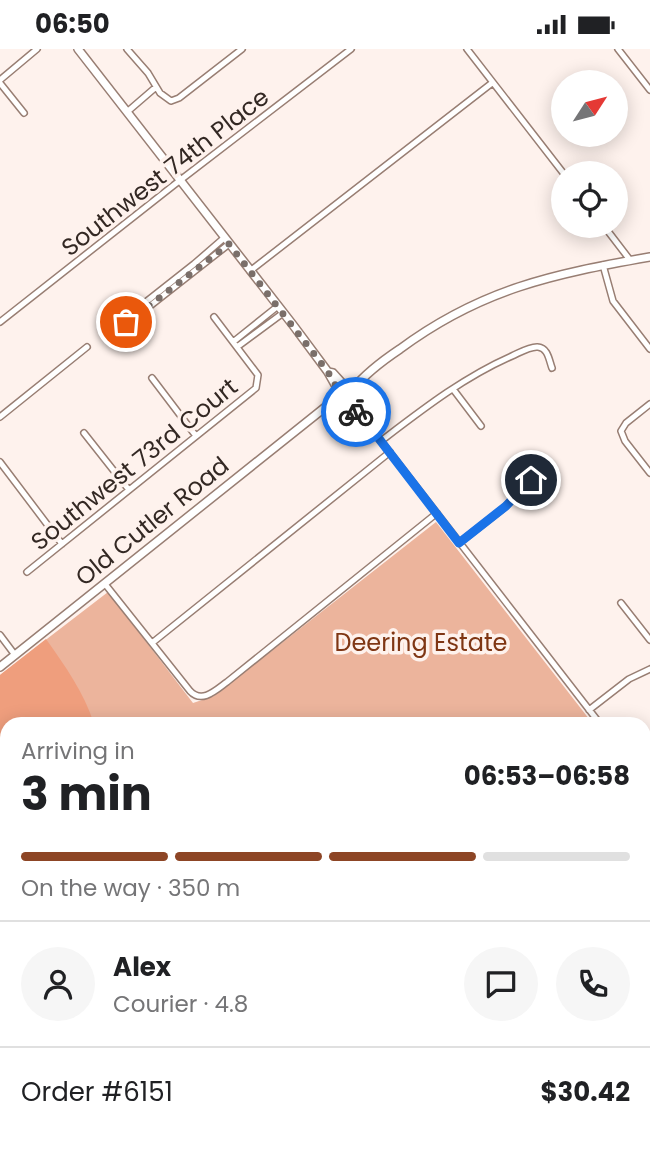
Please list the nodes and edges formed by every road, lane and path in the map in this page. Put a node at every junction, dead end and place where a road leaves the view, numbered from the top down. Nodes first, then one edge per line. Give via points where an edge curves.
1 (37, 49) edge
2 (78, 49) edge
3 (127, 49) edge
4 (242, 49) edge
5 (351, 49) edge
6 (467, 49) edge
7 (618, 49) edge
8 (0, 81) edge
9 (492, 83) junction
10 (156, 87) junction
11 (650, 90) edge
12 (126, 110) junction
13 (24, 113) dead end
14 (554, 161) edge
15 (180, 180) junction
16 (613, 238) edge
17 (226, 241) junction
18 (650, 257) edge
19 (630, 260) junction
20 (603, 265) junction
21 (250, 271) junction
22 (280, 309) junction
23 (214, 317) dead end
24 (0, 322) edge
25 (125, 322) dead end
26 (235, 345) junction
27 (87, 347) dead end
28 (650, 349) edge
29 (552, 368) dead end
30 (152, 378) dead end
31 (453, 389) junction
32 (343, 392) junction
33 (650, 404) edge
34 (0, 417) edge
35 (481, 426) dead end
36 (84, 433) dead end
37 (196, 436) junction
38 (381, 441) junction
39 (390, 452) junction
40 (0, 464) edge
41 (650, 473) edge
42 (552, 474) dead end
43 (129, 490) junction
44 (437, 513) junction
45 (459, 543) junction
46 (62, 544) junction
47 (27, 572) dead end
48 (105, 584) junction
49 (621, 603) dead end
50 (0, 635) edge
51 (650, 639) edge
52 (152, 643) junction
53 (15, 655) junction
54 (0, 667) edge
55 (650, 669) edge
56 (589, 710) junction
57 (595, 717) edge

1 - 8 street
2 - 12 main road
3 - 10 street
4 - 10 street via 171,101
5 - 15 street, Southwest 74th Place
6 - 9 street
7 - 11 street
8 - 13 street
9 - 14 street
9 - 21 street
10 - 12 street
12 - 15 main road
15 - 17 main road
15 - 24 street, Southwest 74th Place
16 - 19 street
17 - 21 main road
17 - 25 street
18 - 19 main road, Old Cutler Road
19 - 20 main road, Old Cutler Road
20 - 28 street via 613,301
20 - 32 main road, Old Cutler Road via 529,282 468,307 417,337
21 - 22 main road
22 - 26 street, Southwest 73rd Court
22 - 32 main road
23 - 26 street
26 - 37 street, Southwest 73rd Court via 259,380 255,389
27 - 34 street
29 - 31 street via 547,353 536,347 485,368
30 - 37 street
31 - 35 street
31 - 38 street
32 - 38 street
32 - 48 main road, Old Cutler Road
33 - 41 street via 622,427 623,437
36 - 43 street
37 - 43 street, Southwest 73rd Court
38 - 39 street
39 - 44 street
39 - 52 street
40 - 46 street
42 - 45 street via 528,482
43 - 46 street, Southwest 73rd Court
44 - 45 street
44 - 52 street via 219,688 198,698
45 - 56 street
46 - 47 street, Southwest 73rd Court
48 - 52 street
48 - 53 main road, Old Cutler Road
49 - 51 street
50 - 53 street
53 - 54 main road, Old Cutler Road
55 - 56 street via 630,678
56 - 57 street

